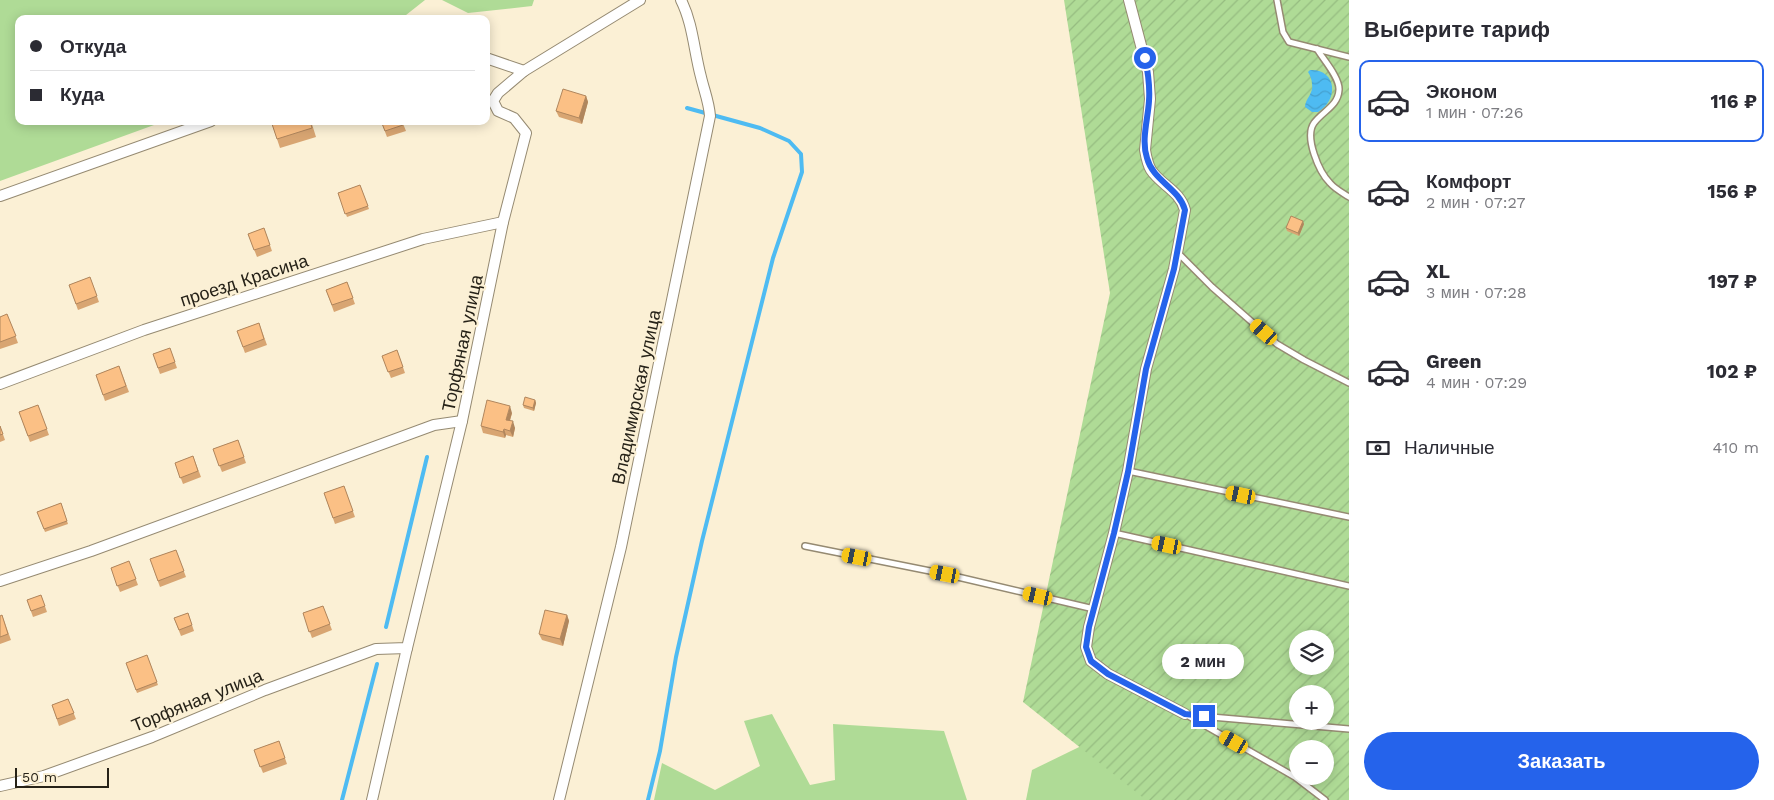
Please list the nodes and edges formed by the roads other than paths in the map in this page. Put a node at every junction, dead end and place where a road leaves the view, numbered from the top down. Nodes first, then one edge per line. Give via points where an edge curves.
1 (640, 0) edge
2 (681, 0) edge
3 (1130, 0) edge
4 (1278, 0) edge
5 (1317, 50) junction
6 (1349, 57) edge
7 (490, 59) edge
8 (524, 70) junction
9 (200, 125) edge
10 (0, 196) edge
11 (1349, 197) edge
12 (503, 222) junction
13 (1177, 253) junction
14 (1349, 383) edge
15 (0, 384) edge
16 (462, 421) junction
17 (1128, 472) junction
18 (1349, 518) edge
19 (1114, 533) junction
20 (805, 546) dead end
21 (0, 581) edge
22 (1349, 586) edge
23 (1094, 609) junction
24 (407, 648) junction
25 (1185, 714) junction
26 (1349, 729) edge
27 (0, 786) edge
28 (372, 800) edge
29 (559, 800) edge
30 (1326, 800) edge

1 - 8 street
2 - 29 street, Владимирская улица via 691,28 710,116 621,547
3 - 13 street via 1148,72 1147,158 1151,170 1178,194 1185,210
4 - 5 lane via 1286,39
5 - 6 lane
5 - 11 lane via 1340,88 1333,106 1314,123 1312,147 1330,183
7 - 8 street
8 - 12 street, Торфяная улица via 493,101 498,111 514,118 526,133
9 - 10 street
12 - 15 street, проезд Красина via 423,239 144,330
12 - 16 street, Торфяная улица
13 - 14 lane via 1278,344
13 - 17 street via 1146,369
16 - 21 street via 434,425 91,551
16 - 24 street, Торфяная улица
17 - 18 lane
17 - 19 street
19 - 22 lane
19 - 23 street
20 - 23 lane
23 - 25 street via 1086,647 1091,661 1108,674
24 - 27 street, Торфяная улица via 376,649 265,690 152,738 44,776
24 - 28 street, Торфяная улица
25 - 26 lane
25 - 30 lane via 1295,777

